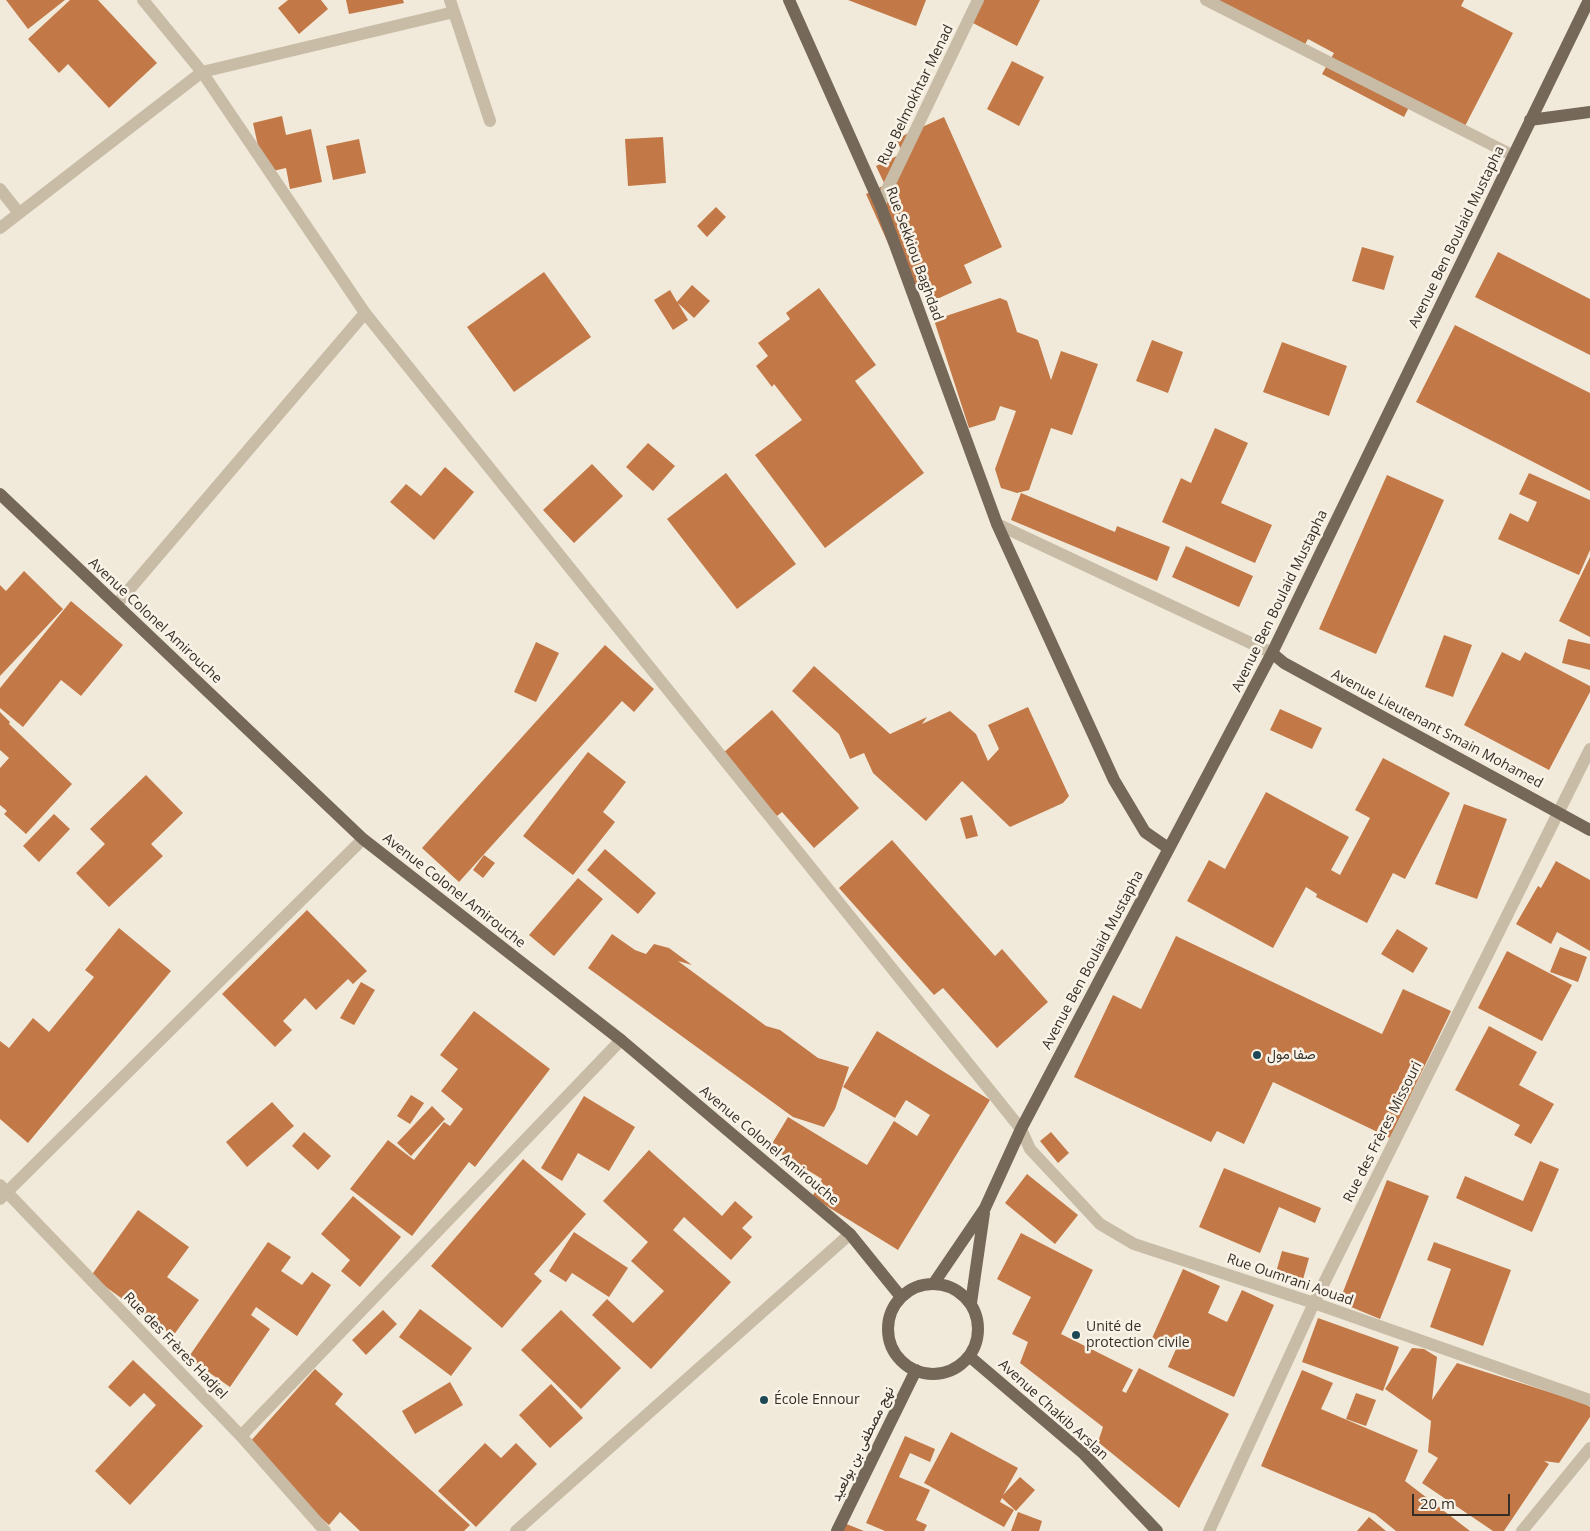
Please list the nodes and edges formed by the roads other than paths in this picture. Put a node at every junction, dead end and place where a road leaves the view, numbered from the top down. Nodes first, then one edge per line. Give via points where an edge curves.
1 (143, 0) edge
2 (789, 0) edge
3 (978, 0) edge
4 (1206, 0) edge
5 (1589, 0) edge
6 (452, 6) edge
7 (202, 72) junction
8 (1590, 112) edge
9 (1530, 120) junction
10 (490, 121) dead end
11 (1512, 155) junction
12 (0, 189) edge
13 (880, 204) junction
14 (19, 212) junction
15 (0, 228) edge
16 (365, 313) junction
17 (0, 494) edge
18 (997, 524) junction
19 (116, 605) junction
20 (1272, 652) junction
21 (1590, 749) edge
22 (1559, 812) junction
23 (1590, 830) edge
24 (363, 839) junction
25 (1168, 848) junction
26 (621, 1040) junction
27 (1022, 1129) junction
28 (2, 1192) edge
29 (985, 1208) junction
30 (850, 1234) junction
31 (934, 1283) junction
32 (902, 1297) junction
33 (1314, 1303) junction
34 (971, 1304) junction
35 (969, 1356) junction
36 (916, 1370) junction
37 (1590, 1400) edge
38 (240, 1436) junction
39 (1590, 1448) edge
40 (325, 1531) edge
41 (516, 1531) edge
42 (837, 1531) edge
43 (1157, 1531) edge
44 (1209, 1531) edge
45 (1522, 1531) edge

1 - 7 street, Rue Oumrani Aouad
2 - 13 main road, Rue Sekkiou Baghdad
3 - 13 street, Rue Belmokhtar Menad
4 - 11 street
5 - 9 main road, Avenue Ben Boulaid Mustapha
6 - 7 street
6 - 10 street
7 - 14 street
7 - 16 street, Rue Oumrani Aouad
8 - 9 main road
9 - 11 main road, Avenue Ben Boulaid Mustapha
11 - 20 main road, Avenue Ben Boulaid Mustapha
12 - 14 street
13 - 18 main road, Rue Sekkiou Baghdad
14 - 15 street
16 - 19 street
16 - 27 street, Rue Oumrani Aouad
17 - 19 main road, Avenue Colonel Amirouche
18 - 20 street
18 - 25 main road, Rue Sekkiou Baghdad via 1114,780 1145,832
19 - 24 main road, Avenue Colonel Amirouche
20 - 22 main road, Avenue Lieutenant Smain Mohamed via 1284,663
20 - 25 main road, Avenue Ben Boulaid Mustapha
21 - 22 street, Rue des Frères Missouri
22 - 23 main road, Avenue Lieutenant Smain Mohamed
22 - 33 street, Rue des Frères Missouri
24 - 26 main road, Avenue Colonel Amirouche
24 - 28 street
25 - 27 main road, Avenue Ben Boulaid Mustapha
26 - 30 main road, Avenue Colonel Amirouche
26 - 38 street
27 - 29 main road, Avenue Ben Boulaid Mustapha
27 - 33 street, Rue Oumrani Aouad via 1030,1149 1100,1224 1134,1244
28 - 38 street, Rue des Frères Hadjel
29 - 31 main road
29 - 34 main road
30 - 32 main road, Avenue Colonel Amirouche
30 - 41 street
31 - 32 main road via 919,1286
31 - 34 main road via 960,1292
32 - 36 main road via 888,1325 890,1340 903,1362
33 - 37 street, Rue Oumrani Aouad
33 - 44 street, Rue des Frères Missouri
34 - 35 main road via 978,1326 976,1342
35 - 36 main road via 955,1368 940,1373
35 - 43 main road, Avenue Chakib Arslan via 1084,1454
36 - 42 main road, نهج مصطفى بن بولعيد
38 - 40 street, Rue des Frères Hadjel
39 - 45 street

